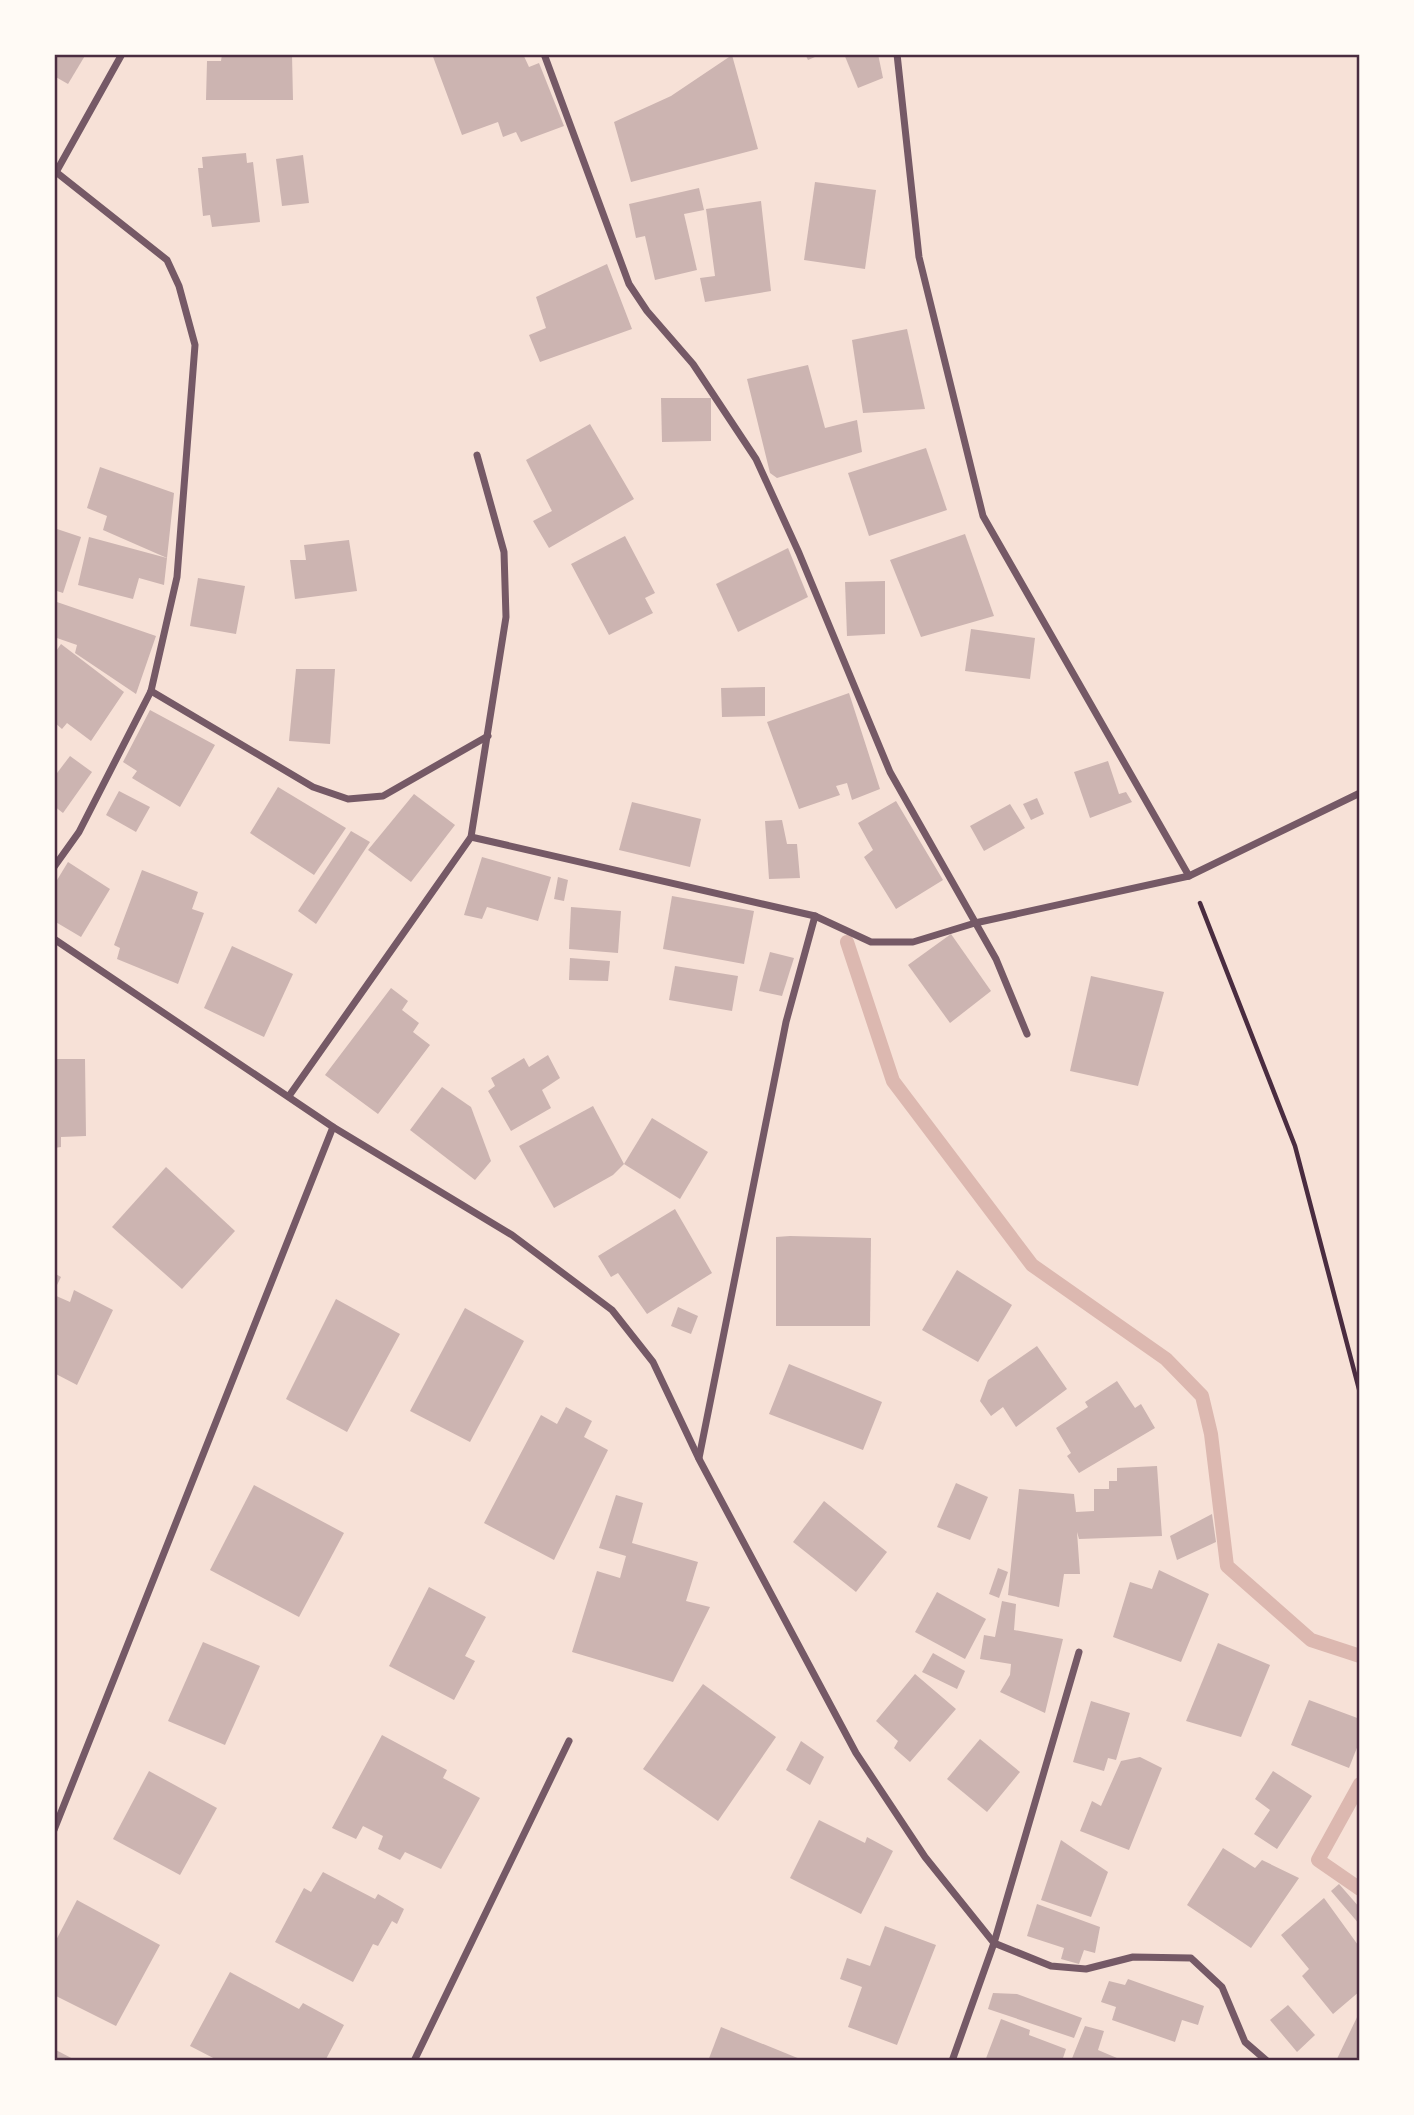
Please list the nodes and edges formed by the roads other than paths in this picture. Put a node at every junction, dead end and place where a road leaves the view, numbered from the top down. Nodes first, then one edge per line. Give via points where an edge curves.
1 (122, 54) edge
2 (544, 54) edge
3 (897, 54) edge
4 (55, 173) edge
5 (477, 455) dead end
6 (151, 691) junction
7 (488, 736) junction
8 (1360, 793) edge
9 (471, 837) junction
10 (54, 867) edge
11 (1189, 876) junction
12 (815, 916) junction
13 (975, 923) junction
14 (54, 939) edge
15 (1027, 1034) dead end
16 (289, 1096) junction
17 (333, 1127) junction
18 (699, 1459) junction
19 (1079, 1652) dead end
20 (569, 1741) dead end
21 (54, 1830) edge
22 (994, 1943) junction
23 (414, 2061) edge
24 (952, 2061) edge
25 (1267, 2061) edge

1 - 4 street
2 - 13 street via 629,284 693,364 756,459 890,772
3 - 11 street via 919,257 983,516
4 - 6 street via 167,260 195,345 177,577
5 - 7 street via 504,552 506,618
6 - 7 street via 313,787 348,799 383,796
6 - 10 street via 79,832
7 - 9 street
8 - 11 street
9 - 12 street
9 - 16 street
11 - 13 street
12 - 13 street via 871,942 913,942
12 - 18 street via 786,1022
13 - 15 street via 996,959
14 - 16 street
16 - 17 street
17 - 18 street via 512,1235 612,1310 653,1363
17 - 21 street
18 - 22 street via 856,1754 925,1857
19 - 22 street
20 - 23 street
22 - 24 street
22 - 25 street via 1051,1966 1086,1969 1133,1956 1191,1958 1222,1987 1245,2042

